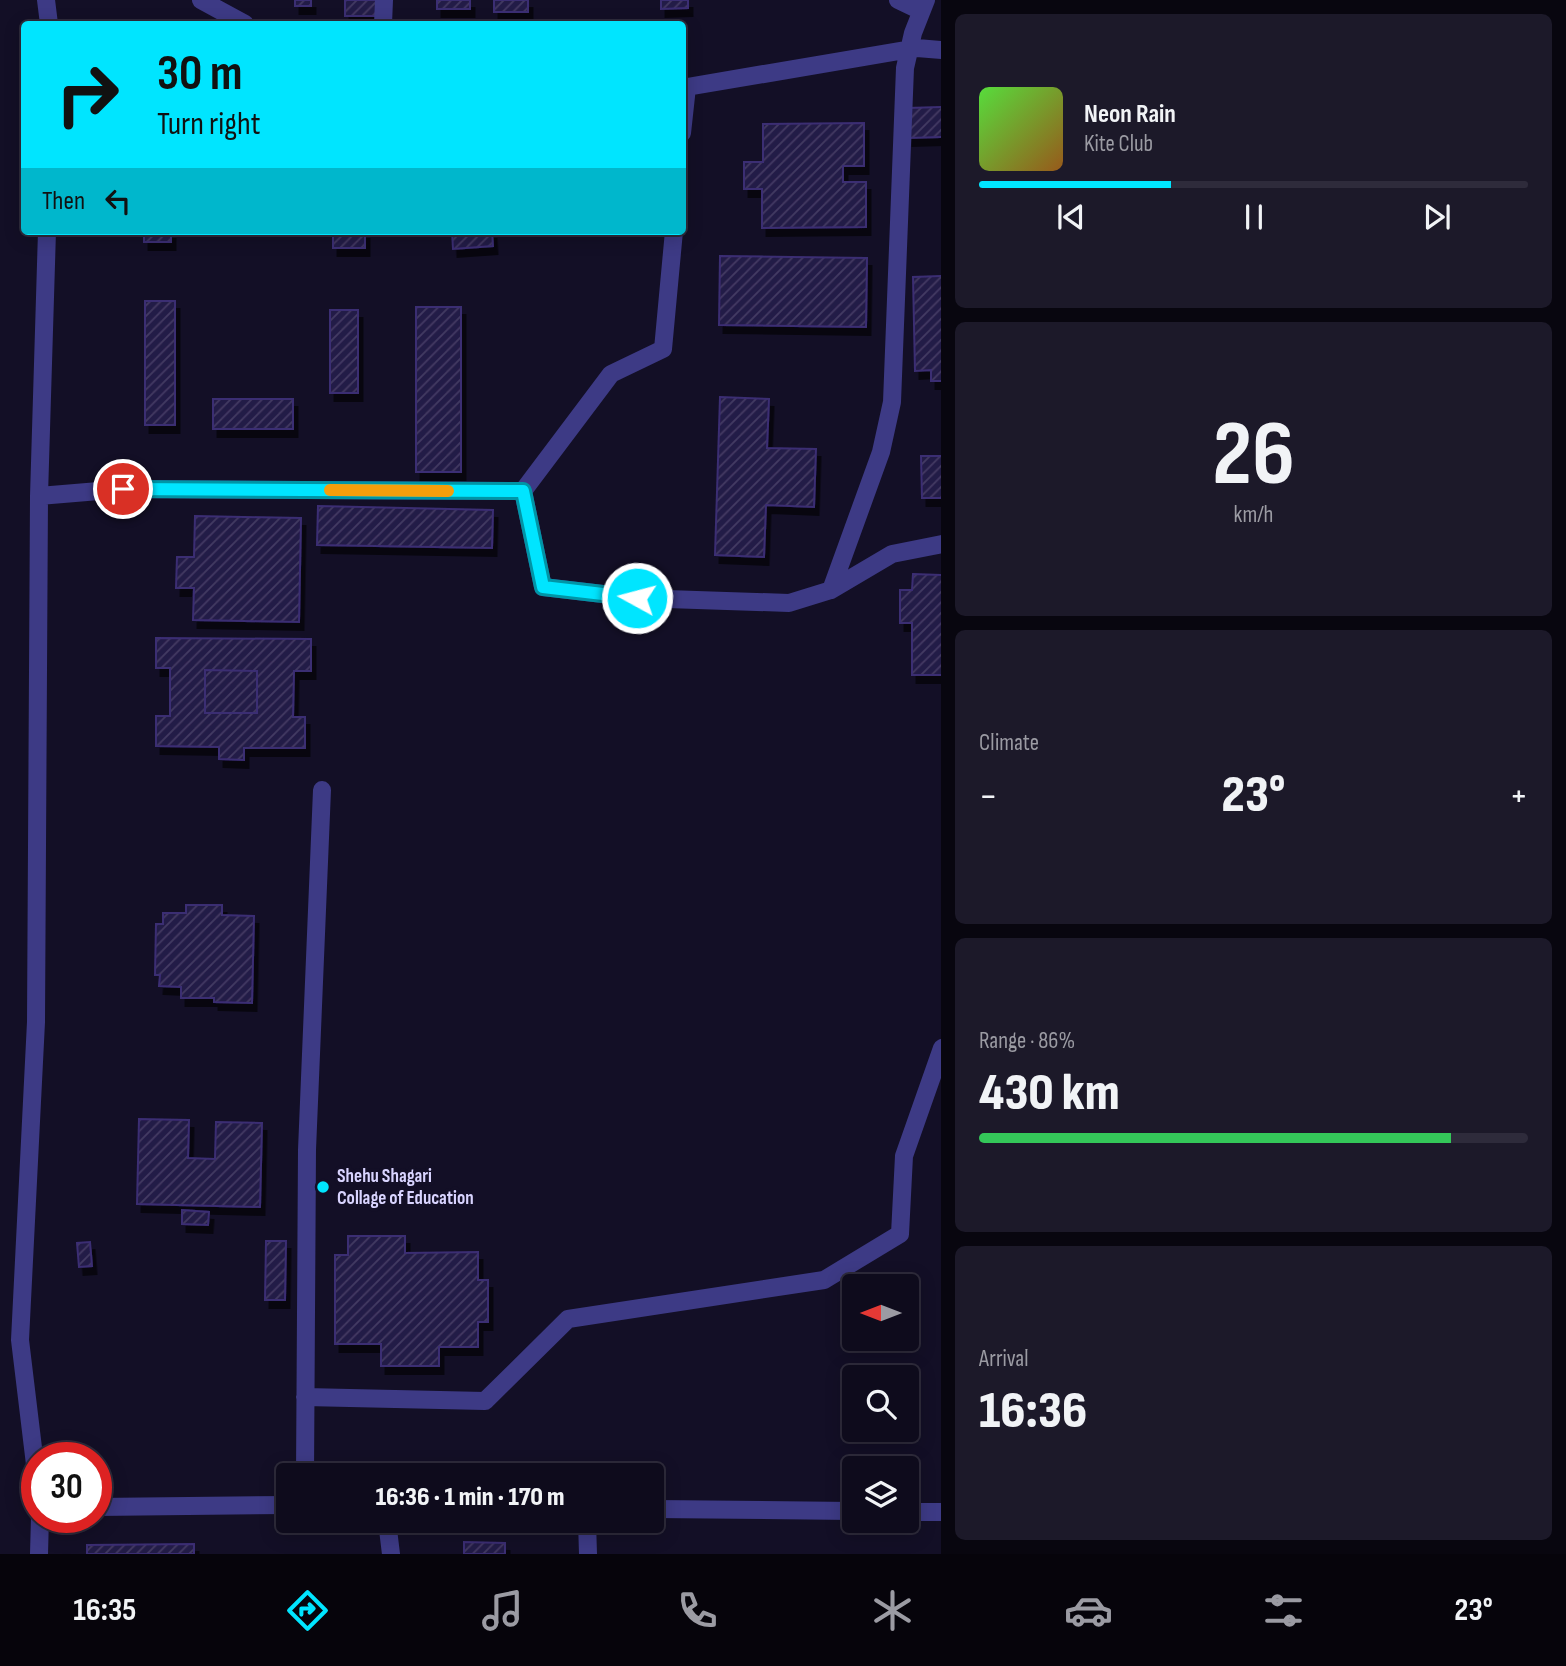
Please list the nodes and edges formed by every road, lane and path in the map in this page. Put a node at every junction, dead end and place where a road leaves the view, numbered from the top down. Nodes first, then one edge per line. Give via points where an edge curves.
1 (46, 0) edge
2 (201, 0) edge
3 (384, 0) edge
4 (898, 0) edge
5 (924, 6) edge
6 (49, 21) edge
7 (240, 21) edge
8 (383, 21) edge
9 (909, 49) junction
10 (941, 50) edge
11 (686, 96) edge
12 (47, 235) edge
13 (674, 235) edge
14 (523, 491) junction
15 (39, 496) junction
16 (941, 544) edge
17 (831, 590) junction
18 (322, 790) dead end
19 (940, 1055) edge
20 (305, 1397) junction
21 (32, 1442) edge
22 (305, 1463) edge
23 (276, 1504) edge
24 (112, 1507) edge
25 (664, 1509) edge
26 (842, 1511) edge
27 (919, 1512) edge
28 (941, 1513) edge
29 (40, 1533) edge
30 (388, 1533) edge
31 (587, 1533) edge
32 (39, 1554) edge
33 (391, 1554) edge
34 (588, 1554) edge

1 - 6 street
2 - 7 street
3 - 8 street
4 - 5 street
5 - 9 street
9 - 10 street
9 - 11 street via 687,87
9 - 17 street via 902,116 892,402 881,453
12 - 15 street
13 - 14 street via 663,349 611,374
14 - 15 street via 123,489
14 - 17 street via 543,587 637,598 789,603
15 - 21 street via 36,1022 20,1340
16 - 17 street via 892,554
18 - 20 street via 307,1150
19 - 20 street via 904,1156 900,1234 824,1280 568,1318 485,1401
20 - 22 street
23 - 24 street
25 - 26 street
27 - 28 street
29 - 32 street
30 - 33 street
31 - 34 street

